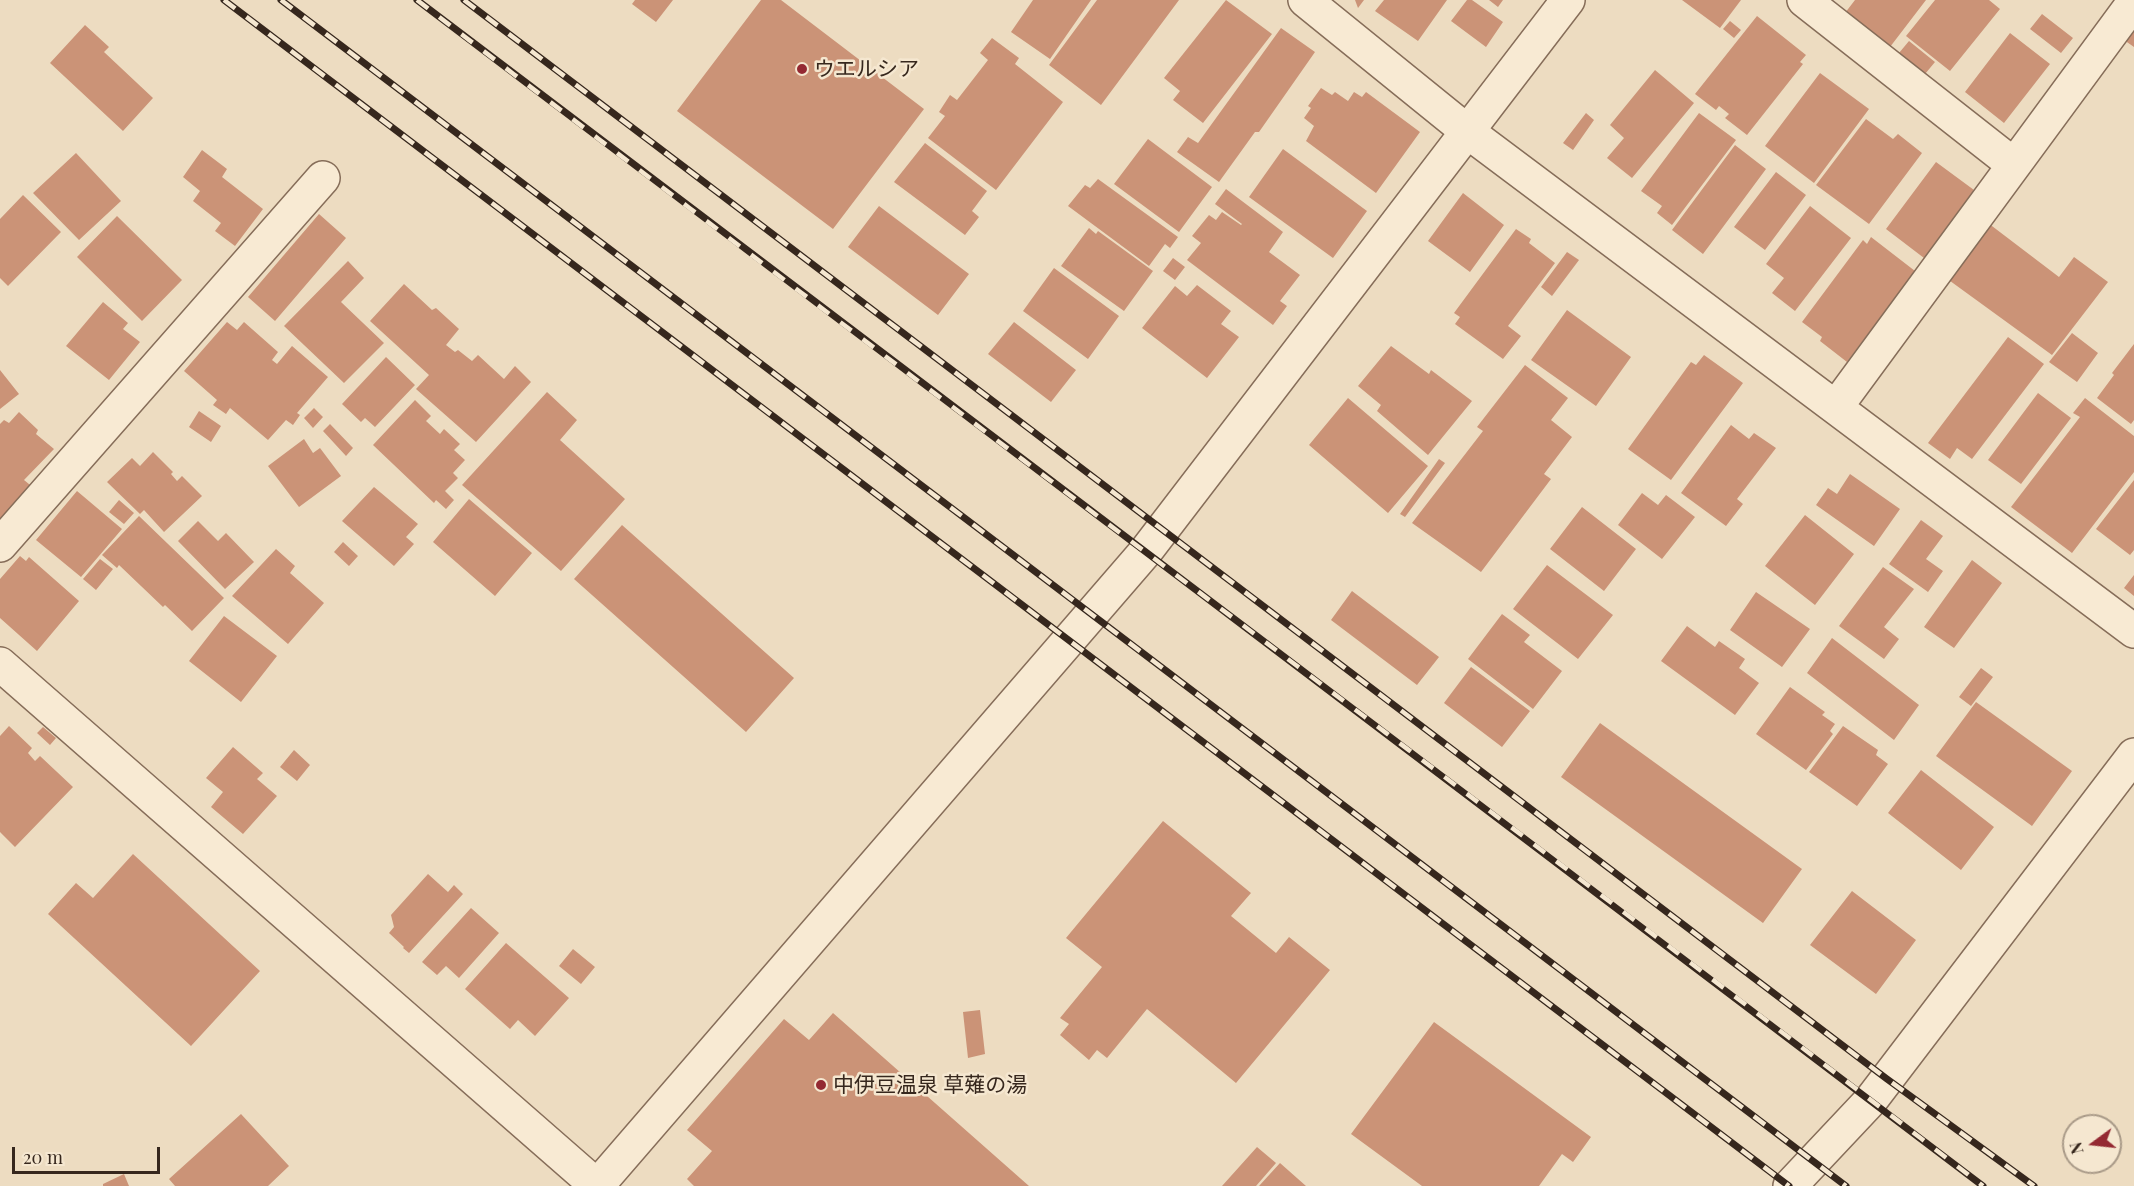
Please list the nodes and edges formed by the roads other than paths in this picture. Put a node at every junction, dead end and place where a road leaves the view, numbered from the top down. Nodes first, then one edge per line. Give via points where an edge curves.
1 (1305, 0) edge
2 (1568, 0) edge
3 (1804, 0) edge
4 (2134, 2) edge
5 (1468, 132) junction
6 (2014, 165) junction
7 (323, 178) dead end
8 (1836, 407) junction
9 (0, 545) edge
10 (2134, 631) edge
11 (0, 663) edge
12 (2134, 755) edge
13 (597, 1186) edge
14 (1790, 1186) edge

1 - 5 street
2 - 5 street
3 - 6 street
4 - 6 street
5 - 8 street
5 - 13 street via 1146,551
6 - 8 street
7 - 9 street
8 - 10 street
11 - 13 street
12 - 14 street via 1871,1100

